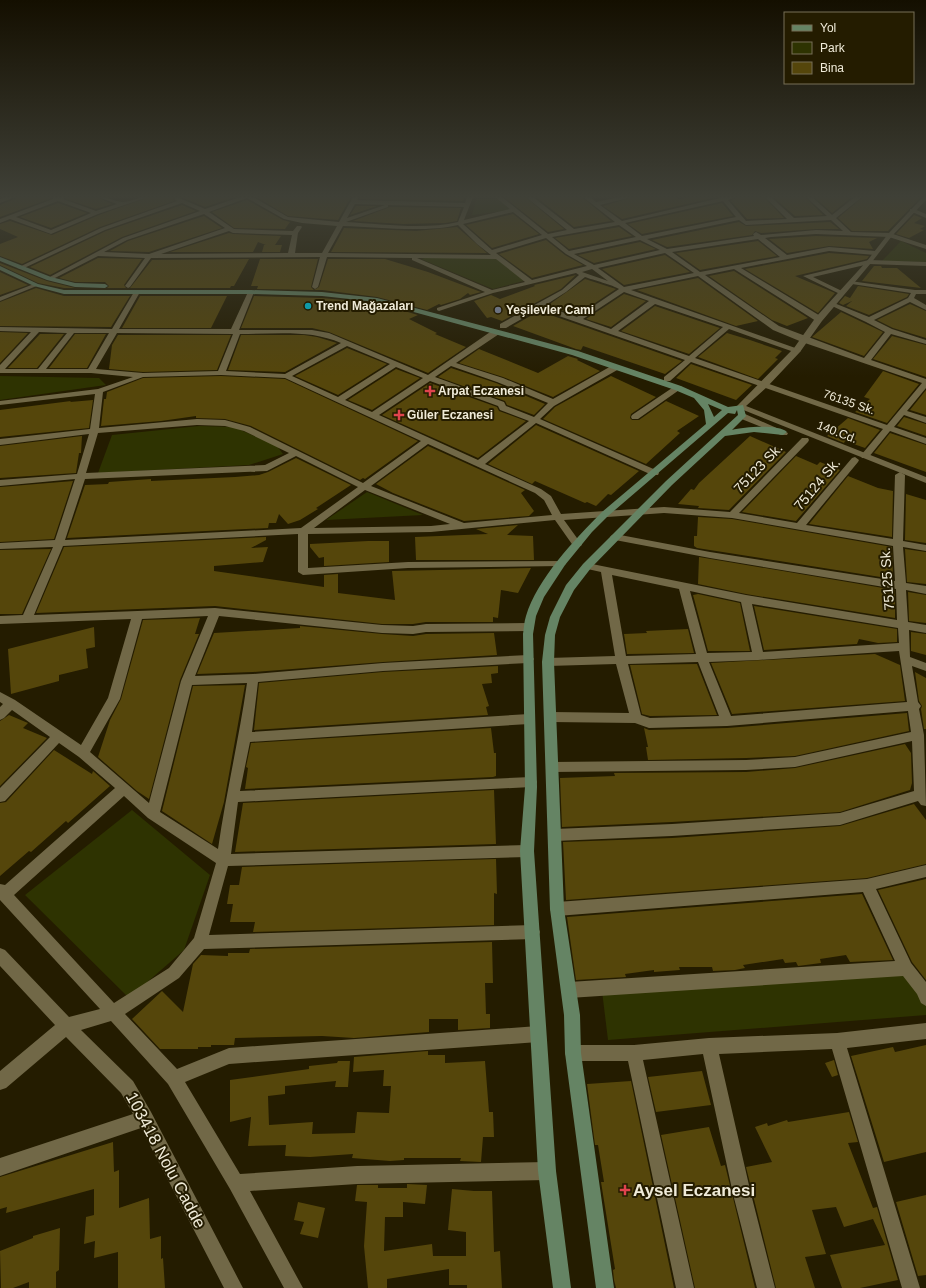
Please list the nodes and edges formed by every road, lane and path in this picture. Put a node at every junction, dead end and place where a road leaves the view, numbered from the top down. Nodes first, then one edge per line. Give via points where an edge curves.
1 (43, 257) edge
2 (92, 257) edge
3 (148, 257) edge
4 (323, 257) edge
5 (409, 257) edge
6 (498, 257) edge
7 (575, 257) edge
8 (638, 257) edge
9 (675, 257) edge
10 (785, 257) edge
11 (872, 257) edge
12 (0, 259) edge
13 (869, 262) junction
14 (926, 264) edge
15 (593, 267) junction
16 (0, 268) edge
17 (20, 268) junction
18 (736, 268) junction
19 (575, 271) junction
20 (584, 275) junction
21 (700, 275) junction
22 (49, 279) junction
23 (530, 282) junction
24 (852, 282) junction
25 (36, 285) junction
26 (128, 286) junction
27 (315, 287) junction
28 (623, 289) junction
29 (138, 292) junction
30 (251, 292) junction
31 (491, 292) junction
32 (915, 292) junction
33 (926, 292) edge
34 (842, 294) junction
35 (0, 299) edge
36 (910, 299) junction
37 (654, 302) junction
38 (832, 304) junction
39 (538, 306) junction
40 (926, 308) edge
41 (439, 309) junction
42 (819, 319) junction
43 (577, 320) junction
44 (869, 320) junction
45 (503, 326) junction
46 (728, 326) junction
47 (0, 329) edge
48 (37, 330) junction
49 (72, 331) junction
50 (888, 331) junction
51 (115, 332) junction
52 (236, 332) junction
53 (496, 332) junction
54 (612, 332) junction
55 (805, 340) junction
56 (347, 342) junction
57 (926, 342) edge
58 (797, 350) junction
59 (690, 358) junction
60 (866, 361) junction
61 (450, 363) junction
62 (396, 364) junction
63 (616, 367) junction
64 (0, 370) edge
65 (91, 371) junction
66 (39, 372) junction
67 (221, 373) junction
68 (143, 375) junction
69 (286, 376) junction
70 (429, 377) junction
71 (667, 379) junction
72 (926, 382) edge
73 (764, 385) junction
74 (678, 388) junction
75 (99, 391) junction
76 (694, 396) junction
77 (339, 400) junction
78 (553, 402) junction
79 (0, 403) edge
80 (736, 411) junction
81 (903, 412) junction
82 (372, 416) junction
83 (635, 417) dead end
84 (535, 420) junction
85 (926, 420) edge
86 (710, 425) junction
87 (888, 428) junction
88 (94, 431) junction
89 (783, 432) junction
90 (721, 435) junction
91 (428, 440) junction
92 (805, 440) junction
93 (926, 441) edge
94 (0, 442) edge
95 (296, 453) junction
96 (865, 456) junction
97 (855, 460) junction
98 (478, 464) junction
99 (655, 473) junction
100 (900, 475) junction
101 (81, 476) junction
102 (926, 480) edge
103 (0, 483) edge
104 (926, 484) edge
105 (365, 487) junction
106 (642, 512) junction
107 (605, 514) junction
108 (732, 515) junction
109 (558, 517) junction
110 (463, 526) junction
111 (800, 526) junction
112 (303, 531) junction
113 (616, 537) junction
114 (898, 543) junction
115 (59, 544) junction
116 (577, 545) junction
117 (0, 546) edge
118 (926, 548) edge
119 (561, 563) junction
120 (587, 566) junction
121 (606, 569) junction
122 (683, 585) junction
123 (902, 586) junction
124 (926, 590) edge
125 (746, 599) junction
126 (215, 612) junction
127 (137, 616) junction
128 (27, 618) junction
129 (0, 620) edge
130 (904, 625) junction
131 (529, 627) junction
132 (926, 629) edge
133 (905, 653) junction
134 (758, 656) junction
135 (702, 657) junction
136 (528, 658) junction
137 (620, 660) junction
138 (548, 662) junction
139 (926, 667) edge
140 (253, 678) junction
141 (187, 681) junction
142 (0, 696) edge
143 (11, 703) junction
144 (915, 706) junction
145 (0, 715) edge
146 (551, 717) junction
147 (636, 718) junction
148 (529, 719) junction
149 (727, 721) junction
150 (918, 735) junction
151 (58, 736) junction
152 (245, 737) junction
153 (83, 754) junction
154 (552, 767) junction
155 (531, 782) junction
156 (123, 789) junction
157 (0, 797) edge
158 (232, 797) junction
159 (924, 797) edge
160 (153, 814) junction
161 (555, 835) junction
162 (527, 851) junction
163 (223, 860) junction
164 (926, 871) edge
165 (867, 884) junction
166 (2, 892) edge
167 (557, 909) junction
168 (532, 932) junction
169 (200, 942) junction
170 (0, 956) edge
171 (906, 968) junction
172 (569, 990) junction
173 (925, 992) edge
174 (112, 1013) junction
175 (66, 1026) junction
176 (926, 1031) edge
177 (538, 1034) junction
178 (837, 1041) junction
179 (709, 1046) junction
180 (573, 1053) junction
181 (634, 1054) junction
182 (174, 1078) junction
183 (0, 1082) edge
184 (145, 1118) junction
185 (0, 1167) edge
186 (547, 1172) junction
187 (236, 1183) junction
188 (234, 1288) edge
189 (294, 1288) edge
190 (562, 1288) edge
191 (605, 1288) edge
192 (685, 1288) edge
193 (766, 1288) edge
194 (911, 1288) edge

1 - 17 street
2 - 22 street
3 - 26 street
4 - 27 street
5 - 31 street
6 - 23 street
7 - 15 street
8 - 15 street
9 - 21 street
10 - 18 street
11 - 13 street
12 - 17 main road
13 - 14 street
13 - 24 street
13 - 34 street via 806,276
15 - 19 street
15 - 28 street
16 - 25 main road
17 - 22 main road
18 - 21 street
18 - 42 street
19 - 20 street
19 - 23 street
20 - 28 street
20 - 39 street via 572,286
21 - 28 street
21 - 55 street via 776,328
22 - 26 main road via 75,284
23 - 31 street
24 - 32 street
24 - 34 street
25 - 29 main road via 64,292
25 - 35 street
26 - 27 main road
27 - 41 main road via 354,289
28 - 37 street
28 - 43 street
29 - 30 main road
29 - 51 street
30 - 52 street
30 - 53 main road via 350,296 377,300
31 - 41 street
32 - 33 street
32 - 36 street
34 - 38 street
36 - 40 street
36 - 44 street
37 - 46 street
37 - 54 street
38 - 42 street
38 - 44 street
39 - 43 street, 76135 Sk.
39 - 45 street
41 - 45 main road
42 - 55 street
43 - 54 street, 76135 Sk.
44 - 50 street
45 - 71 main road
46 - 58 street
46 - 59 street
47 - 48 street
48 - 49 street
48 - 64 street
49 - 51 street
49 - 66 street
50 - 57 street
50 - 60 street
51 - 52 street
51 - 65 street
52 - 56 street via 312,332 329,334
52 - 67 street
53 - 61 street
53 - 63 main road
54 - 59 street, 76135 Sk.
55 - 58 street
55 - 60 street
56 - 62 street
56 - 69 street
58 - 73 street
59 - 71 street
59 - 73 street, 76135 Sk.
60 - 72 street
61 - 70 street
61 - 78 street
62 - 70 street
62 - 77 street
63 - 74 main road
63 - 78 street
64 - 66 street
65 - 66 street
65 - 68 street
67 - 68 street
67 - 69 street
68 - 75 street
69 - 77 street
70 - 82 street
70 - 84 street via 501,404 503,408
71 - 80 main road
72 - 81 street
73 - 80 street
73 - 87 street, 76135 Sk.
74 - 76 main road
74 - 83 street
75 - 79 street
75 - 88 street
76 - 80 main road
76 - 86 main road via 707,407 711,418
77 - 82 street
78 - 84 street
80 - 86 main road
80 - 89 street, 140.Cd.
80 - 90 main road
80 - 96 street, 140.Cd.
81 - 85 street
81 - 87 street
82 - 91 street
84 - 98 street
84 - 99 street
86 - 99 main road
87 - 93 street, 76135 Sk.
87 - 96 street
88 - 94 street
88 - 95 street via 198,422 225,423 247,429
88 - 101 street
89 - 90 main road via 764,429 740,430
89 - 92 street, 140.Cd.
90 - 106 main road
91 - 98 street
91 - 105 street
92 - 97 street, 140.Cd.
92 - 108 street, 75123 Sk.
95 - 101 street via 267,468
95 - 105 street
96 - 102 street, 140.Cd.
97 - 100 street, 140.Cd.
97 - 111 street, 75124 Sk.
98 - 109 street via 548,498
99 - 107 main road
100 - 104 street, 140.Cd.
100 - 114 street, 75125 Sk.
101 - 103 street
101 - 115 street
105 - 110 street
105 - 112 street
106 - 107 street
106 - 108 street via 664,510
106 - 113 main road
107 - 109 street
107 - 116 main road
108 - 111 street
109 - 110 street
109 - 116 street
110 - 112 street
111 - 114 street
112 - 115 street
112 - 119 street via 303,572 408,565
113 - 120 main road
113 - 123 street
114 - 118 street
114 - 123 street, 75125 Sk.
115 - 117 street
115 - 128 street
116 - 119 main road
119 - 131 main road via 539,597
120 - 121 street
120 - 138 main road via 570,588 555,617 550,635
121 - 122 street
121 - 137 street
122 - 125 street
122 - 135 street
123 - 124 street
123 - 130 street, 75125 Sk.
125 - 130 street
125 - 134 street
126 - 127 street
126 - 131 street via 382,629
126 - 141 street
127 - 128 street
127 - 153 street via 114,699
128 - 129 street
130 - 132 street
130 - 133 street, 75125 Sk.
131 - 136 main road
133 - 134 street
133 - 139 street
133 - 144 street, 75125 Sk.
134 - 135 street
135 - 137 street
135 - 149 street
136 - 140 street
136 - 148 main road
137 - 138 street
137 - 147 street
138 - 146 main road
140 - 141 street
140 - 152 street
141 - 160 street
142 - 143 street
143 - 145 street
143 - 151 street
144 - 149 street
144 - 150 street, 75125 Sk.
146 - 147 street
146 - 154 main road
147 - 149 street via 649,723
148 - 152 street
148 - 155 main road
150 - 154 street via 795,762
150 - 159 street, 75125 Sk.
151 - 153 street
151 - 157 street
152 - 158 street
153 - 156 street
154 - 161 main road
155 - 158 street
155 - 162 main road
156 - 160 street
156 - 166 street
158 - 163 street
159 - 161 street via 840,819
160 - 163 street
161 - 167 main road
162 - 163 street
162 - 168 main road
163 - 169 street
164 - 165 street
165 - 167 street
165 - 171 street
166 - 174 street
167 - 172 main road
168 - 169 street
168 - 177 main road
169 - 174 street via 174,973
170 - 175 street, 103418 Nolu Cadde
171 - 172 street
171 - 173 street
172 - 180 main road
174 - 175 street
174 - 182 street
175 - 183 street
175 - 184 street, 103418 Nolu Cadde via 127,1087
176 - 178 street
177 - 182 street via 229,1056
177 - 186 main road
178 - 179 street
178 - 194 street
179 - 181 street
179 - 193 street
180 - 181 street
180 - 191 main road
181 - 192 street
182 - 187 street
184 - 185 street
184 - 188 street, 103418 Nolu Cadde
186 - 187 street via 357,1175
186 - 190 main road
187 - 189 street

